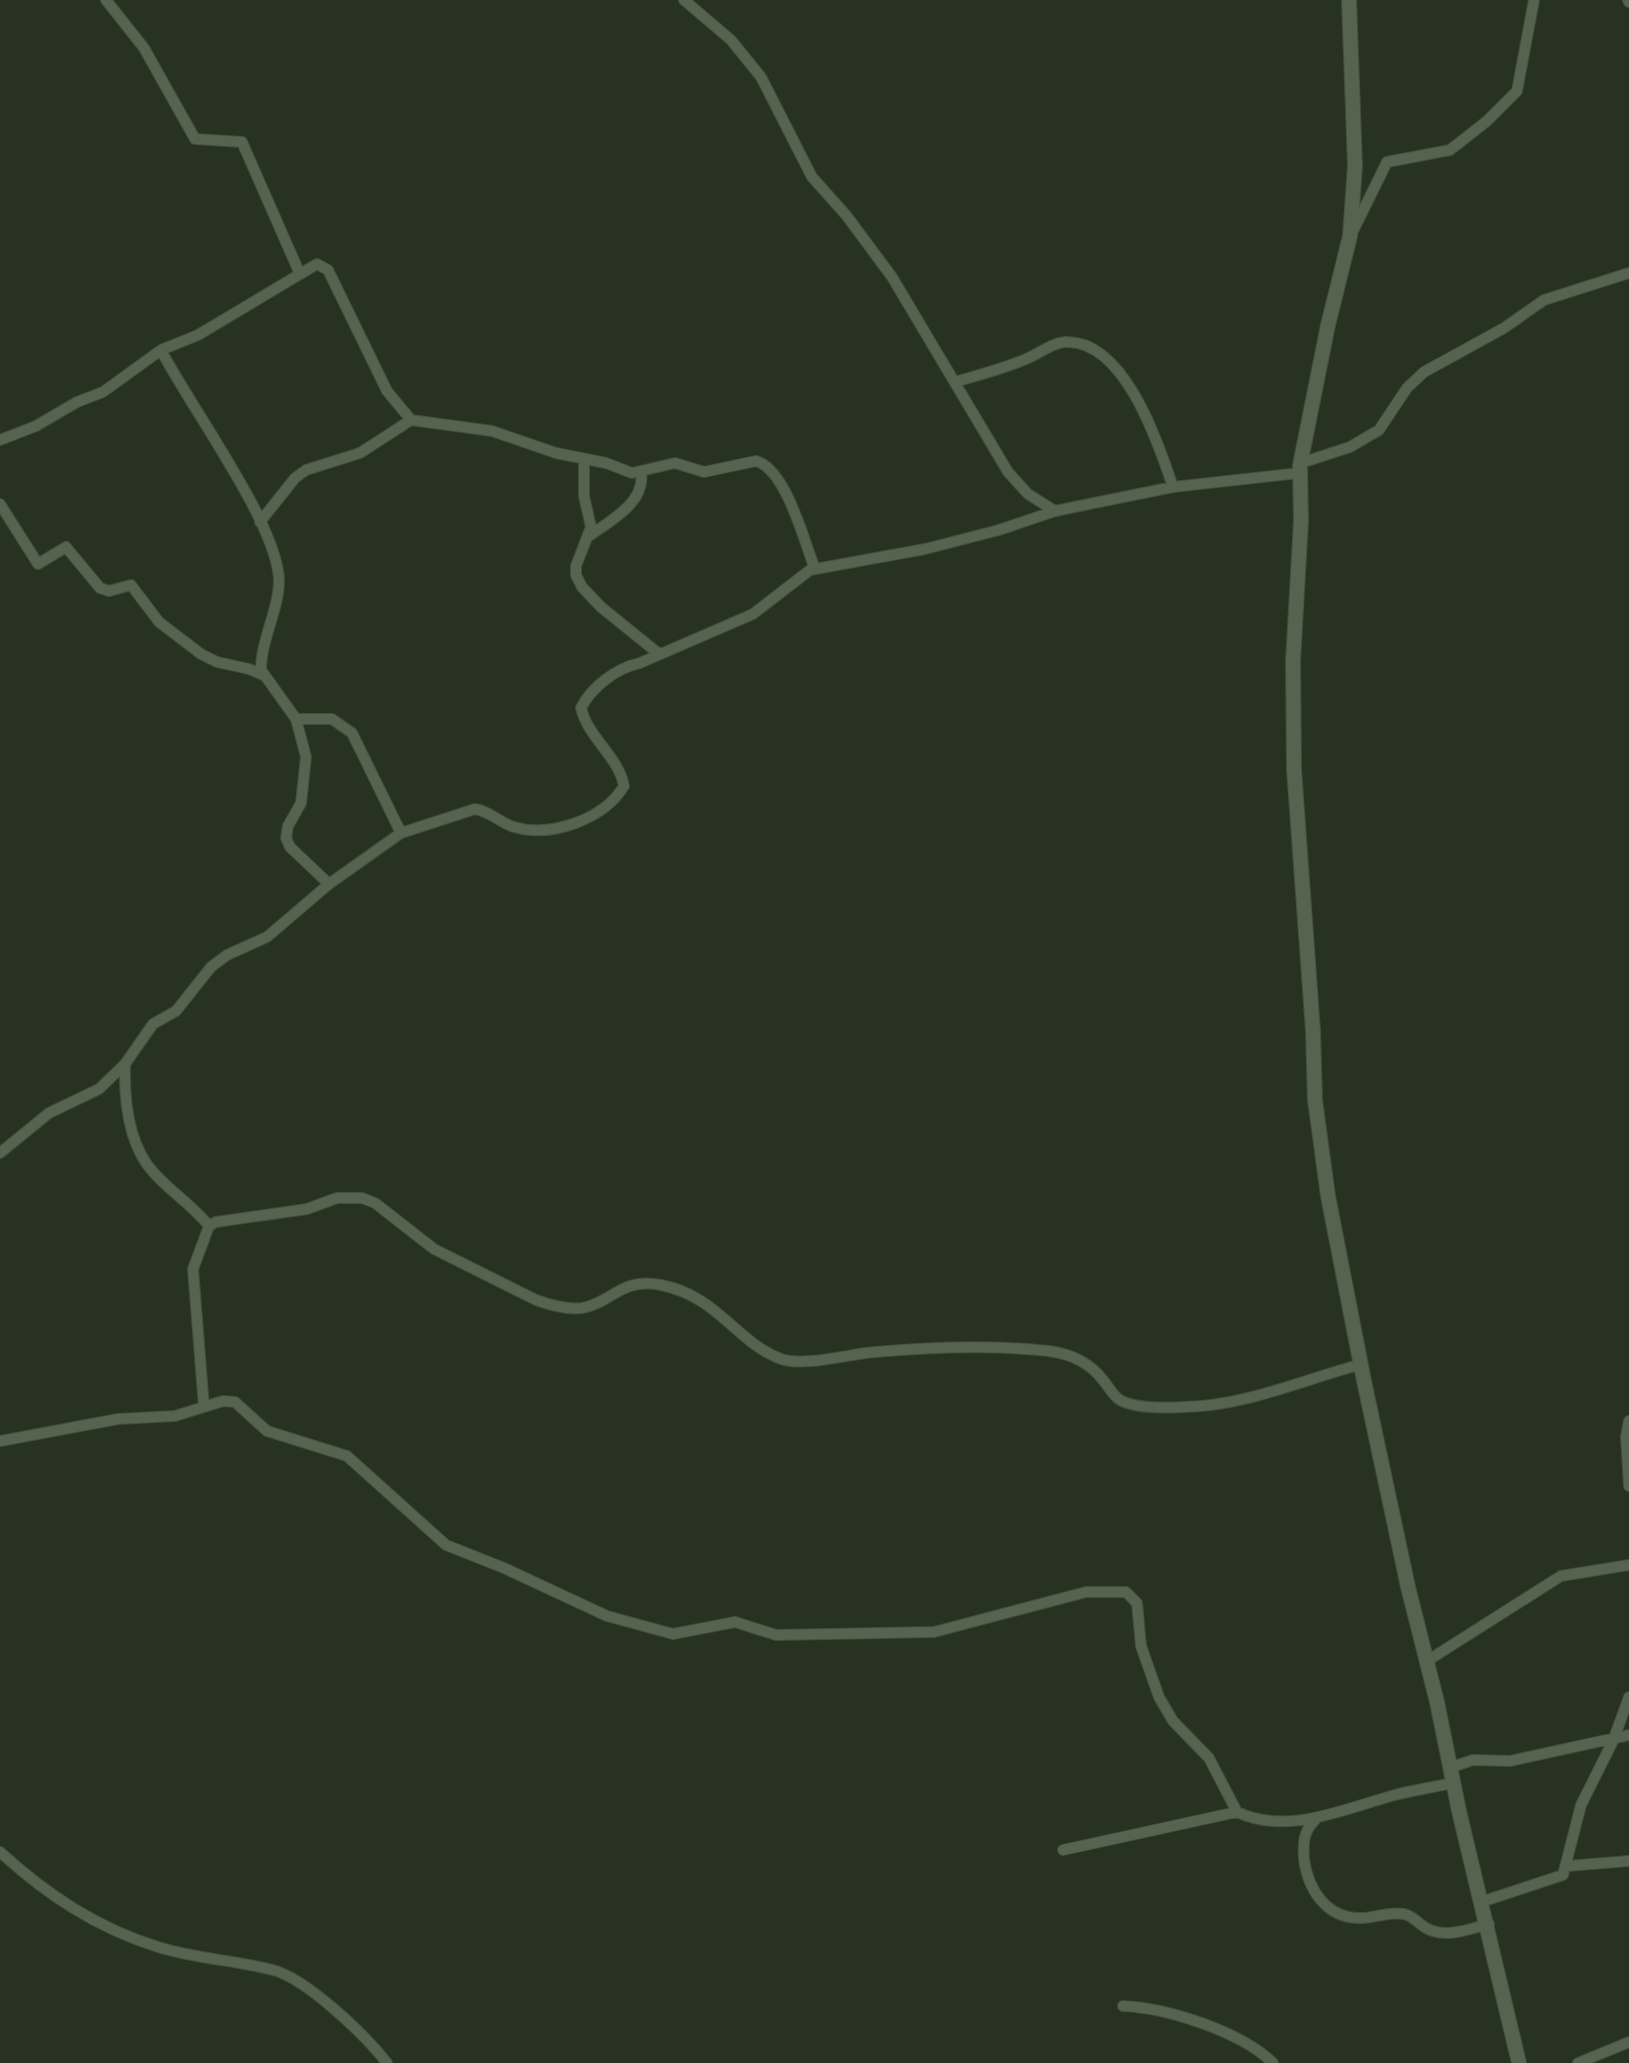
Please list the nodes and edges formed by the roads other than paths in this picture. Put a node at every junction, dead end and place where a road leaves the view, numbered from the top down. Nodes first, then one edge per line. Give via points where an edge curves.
1 (106, 0) edge
2 (684, 0) edge
3 (1349, 0) edge
4 (1534, 0) edge
5 (1350, 236) junction
6 (1629, 273) edge
7 (300, 274) junction
8 (160, 350) junction
9 (955, 382) junction
10 (411, 420) junction
11 (0, 440) edge
12 (584, 459) junction
13 (1301, 468) junction
14 (641, 473) junction
15 (1173, 487) junction
16 (0, 504) edge
17 (1055, 511) junction
18 (260, 522) junction
19 (589, 536) junction
20 (815, 569) junction
21 (659, 654) junction
22 (263, 675) junction
23 (296, 719) junction
24 (401, 833) junction
25 (329, 884) junction
26 (125, 1064) junction
27 (0, 1153) edge
28 (209, 1226) junction
29 (1362, 1364) junction
30 (204, 1408) junction
31 (1629, 1420) edge
32 (0, 1441) edge
33 (1629, 1486) edge
34 (1629, 1555) edge
35 (1625, 1566) edge
36 (1427, 1661) junction
37 (1629, 1697) edge
38 (1629, 1735) edge
39 (1612, 1741) junction
40 (1449, 1768) junction
41 (1453, 1783) junction
42 (1237, 1812) junction
43 (1315, 1820) junction
44 (1063, 1850) dead end
45 (0, 1852) edge
46 (1629, 1861) edge
47 (1567, 1866) junction
48 (1481, 1902) junction
49 (1489, 1924) junction
50 (1122, 2006) dead end
51 (1629, 2042) edge
52 (387, 2063) edge
53 (1273, 2063) edge
54 (1519, 2063) edge
55 (1578, 2063) edge

1 - 7 street via 144,48 195,139 242,142
2 - 9 street via 731,40 761,77 812,177 892,277
3 - 5 street via 1354,166
4 - 5 street via 1517,91 1450,150 1387,163
5 - 13 street
6 - 13 street via 1544,300 1424,372 1407,388 1380,430
7 - 8 street via 198,334
7 - 10 street via 317,264 328,271 387,391
8 - 11 street via 103,392
8 - 18 street
9 - 15 street via 1065,342 1096,349 1114,367 1151,424
9 - 17 street via 1008,472 1028,494
10 - 12 street via 492,431
10 - 18 street via 360,453 306,470
12 - 14 street
12 - 19 street
13 - 15 street
13 - 29 street via 1293,661 1294,769 1315,1100 1330,1208
14 - 19 street via 637,498
14 - 20 street via 668,463 704,472 763,463 778,476
15 - 17 street
16 - 22 street via 38,564 66,547 100,588 109,591 131,585 159,622 201,653
17 - 20 street via 925,549
18 - 22 street via 279,583 261,664
19 - 21 street via 576,566 582,587
20 - 21 street via 753,614
21 - 24 street via 615,671 581,708 595,739 623,777 618,796 601,809 558,828 526,829 475,808
22 - 23 street
23 - 24 street via 332,719 352,733
23 - 25 street via 306,774 301,803 286,838
24 - 25 street
25 - 26 street via 267,937 211,967 176,1011 153,1024
26 - 27 street via 99,1089 49,1113
26 - 28 street via 124,1088 138,1152
28 - 29 street via 307,1209 337,1198 362,1198 434,1249 552,1306 581,1308 619,1288 657,1284 699,1298 780,1359 805,1361 903,1350 1048,1351 1072,1356 1090,1367 1120,1399 1154,1407 1238,1401
28 - 30 street via 193,1269
29 - 36 street
30 - 32 street
30 - 42 street via 235,1402 267,1431 347,1456 446,1545 586,1608 653,1631 689,1633 735,1622 776,1635 913,1634 953,1629 1086,1592 1126,1592 1137,1603 1141,1646 1159,1697 1173,1721 1209,1758
31 - 33 street
34 - 35 street
35 - 36 street via 1561,1576
36 - 40 street
37 - 39 street
38 - 39 street
39 - 40 street via 1510,1761 1474,1760
39 - 47 street via 1581,1805
40 - 41 street
41 - 43 street via 1398,1794
41 - 48 street
42 - 43 street
42 - 44 street
43 - 49 street via 1303,1842 1307,1880 1319,1898 1338,1913 1361,1918 1406,1914 1437,1933
45 - 52 street via 66,1906 128,1936 205,1959 281,1973 347,2021
46 - 47 street
47 - 48 street via 1555,1880
48 - 49 street
49 - 54 street
50 - 53 street via 1156,2009 1234,2037
51 - 55 street

